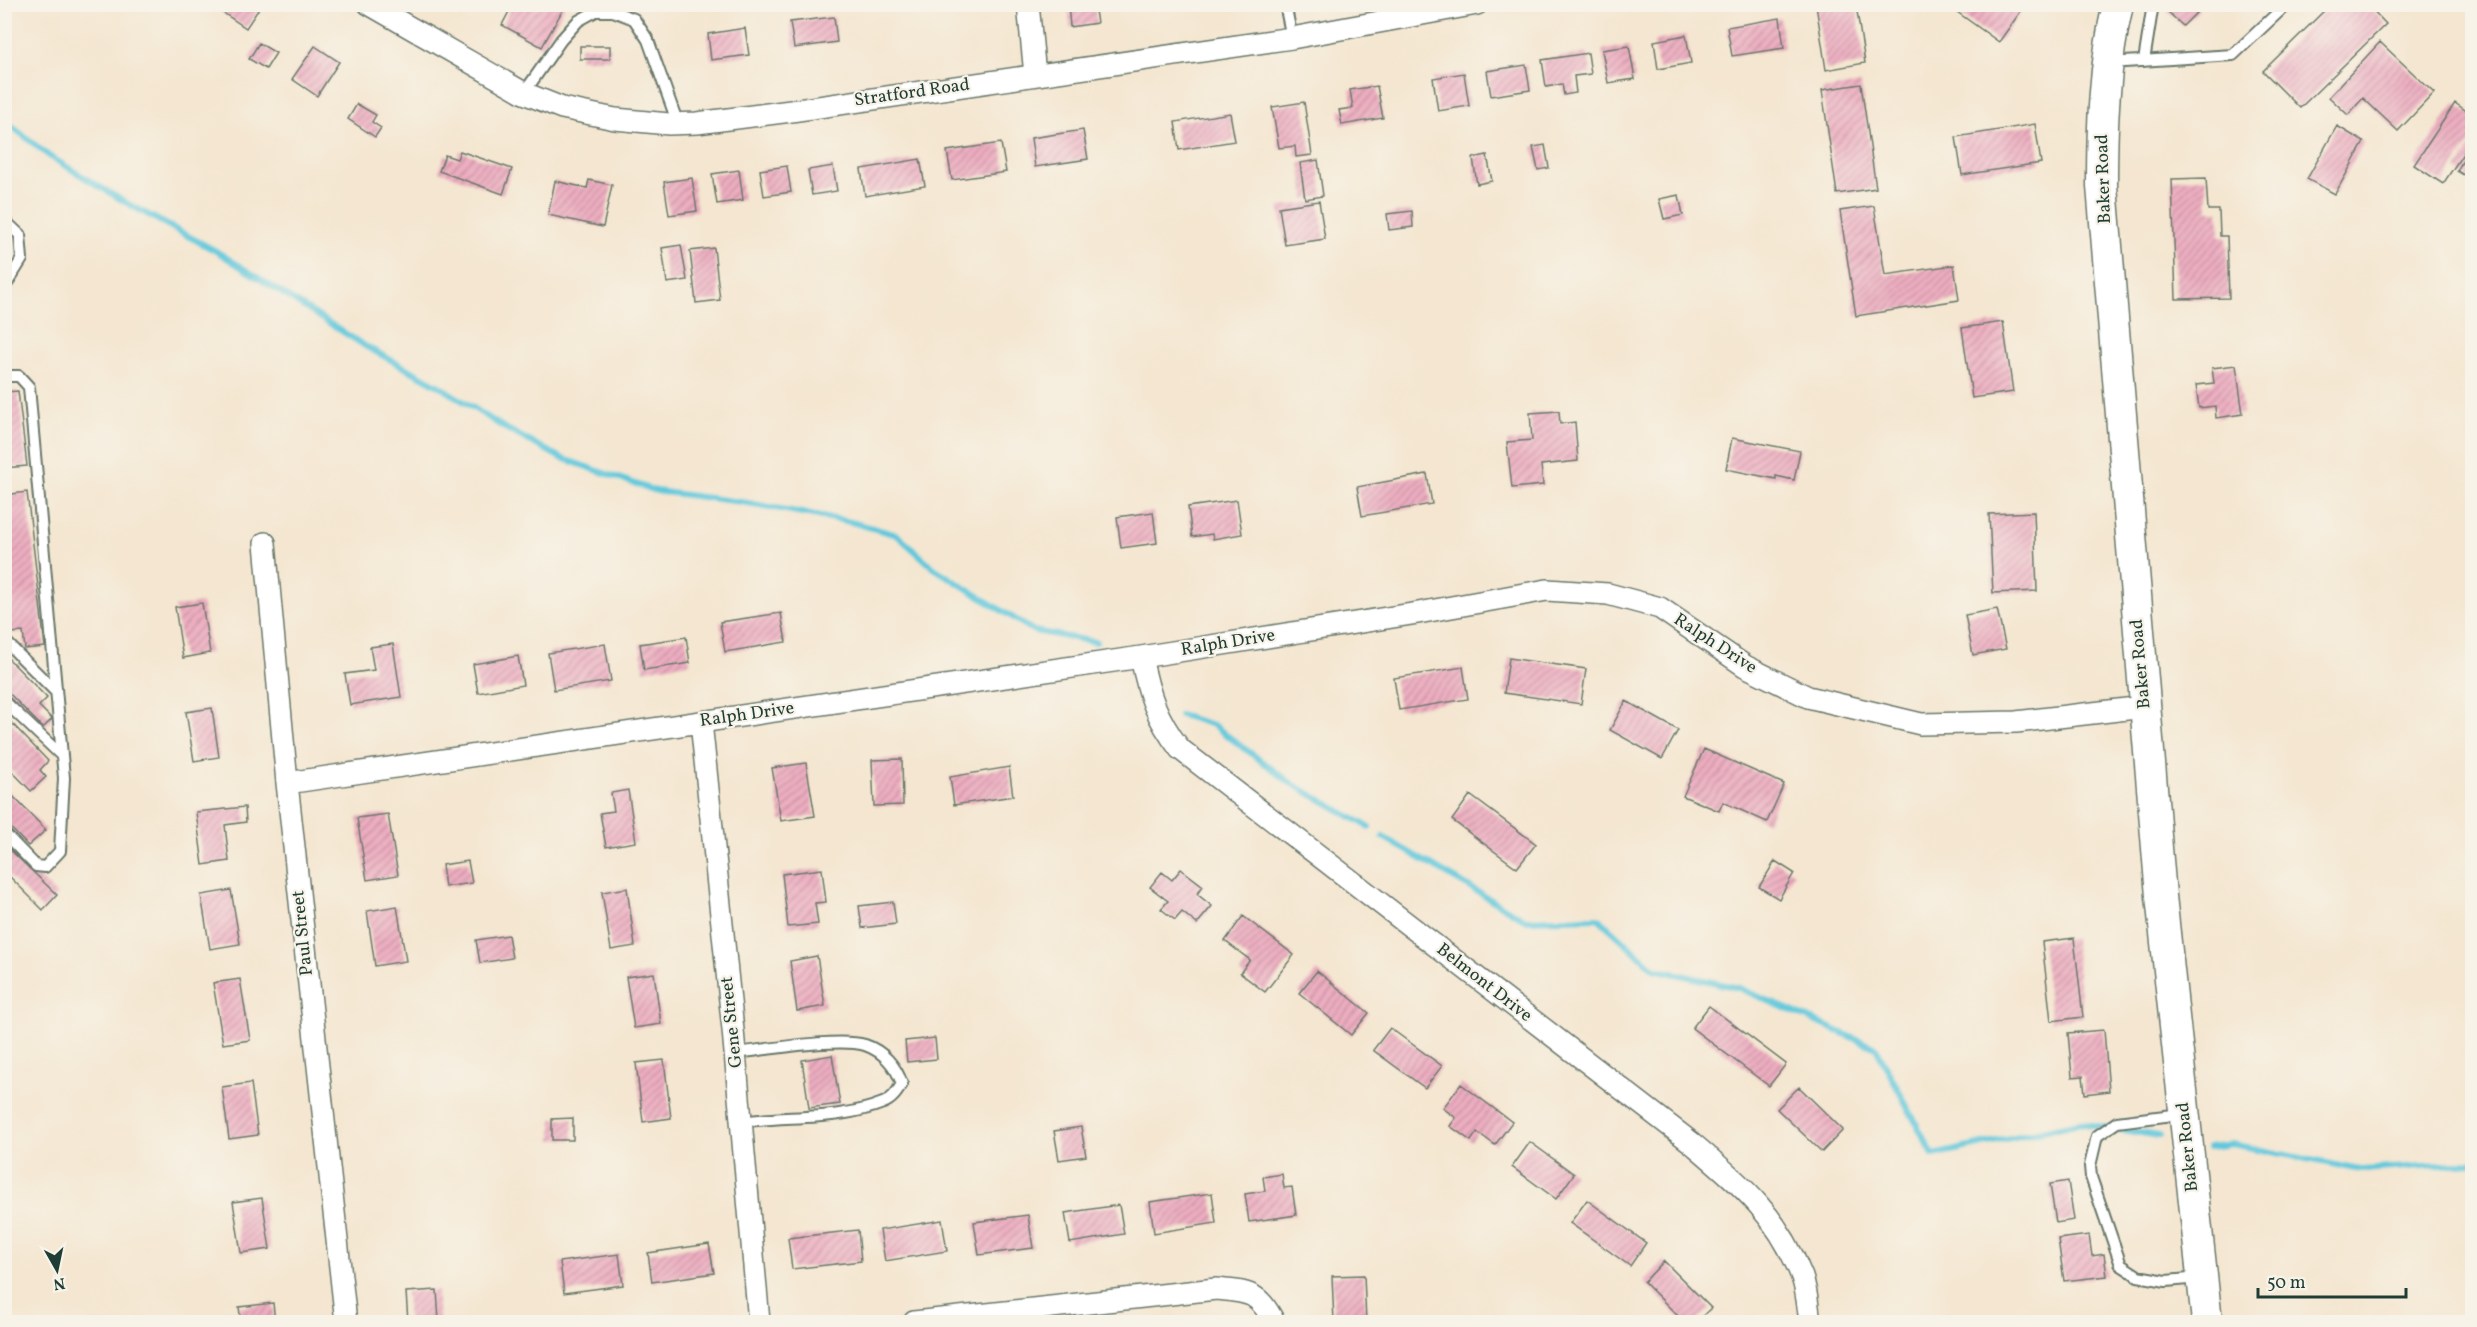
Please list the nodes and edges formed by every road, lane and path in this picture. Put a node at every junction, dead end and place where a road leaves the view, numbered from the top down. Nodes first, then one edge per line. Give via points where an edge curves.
1 (369, 4) edge
2 (1028, 4) edge
3 (1285, 4) edge
4 (1477, 4) edge
5 (2118, 4) edge
6 (2153, 4) edge
7 (2287, 4) edge
8 (1292, 38) junction
9 (2144, 61) junction
10 (2108, 63) junction
11 (1035, 75) junction
12 (524, 93) junction
13 (678, 124) junction
14 (4, 220) edge
15 (4, 288) edge
16 (4, 376) edge
17 (265, 543) dead end
18 (4, 640) edge
19 (1141, 657) junction
20 (56, 692) junction
21 (4, 701) edge
22 (2144, 707) junction
23 (701, 722) junction
24 (62, 756) junction
25 (286, 783) junction
26 (4, 833) edge
27 (735, 1053) junction
28 (2184, 1114) junction
29 (741, 1122) junction
30 (2202, 1278) junction
31 (346, 1323) edge
32 (759, 1323) edge
33 (914, 1323) edge
34 (1274, 1323) edge
35 (1810, 1323) edge
36 (2207, 1323) edge

1 - 12 street, Stratford Road
2 - 11 street
3 - 8 lane
4 - 8 street, Stratford Road
5 - 10 street, Baker Road
6 - 9 lane
7 - 9 lane via 2233,55
8 - 11 street, Stratford Road
9 - 10 lane
10 - 22 street, Baker Road via 2102,186
11 - 13 street, Stratford Road
12 - 13 street, Stratford Road via 562,108 615,119
12 - 13 lane via 578,21 596,11 613,11 634,19 648,40
14 - 15 lane via 20,235 22,259
16 - 20 lane via 19,376 29,387
17 - 25 street, Paul Street
18 - 20 lane
19 - 22 street, Ralph Drive via 1546,590 1608,594 1660,608 1745,666 1808,697 1921,724 2016,722
19 - 23 street, Ralph Drive
19 - 35 street, Belmont Drive via 1152,704 1180,749 1692,1143 1747,1190 1782,1235 1803,1279
20 - 24 lane
21 - 24 lane
22 - 28 street, Baker Road
23 - 25 street, Ralph Drive
23 - 27 street, Gene Street
24 - 26 lane via 60,851 45,867 36,866
25 - 31 street, Paul Street
27 - 29 street, Gene Street
27 - 29 lane via 813,1045 865,1045 897,1069 902,1084 885,1103 822,1116
28 - 30 street, Baker Road
28 - 30 lane via 2117,1122 2097,1136 2091,1177 2121,1265 2138,1276 2166,1281
29 - 32 street, Gene Street
30 - 36 street, Baker Road
33 - 34 street via 1216,1289 1261,1299

